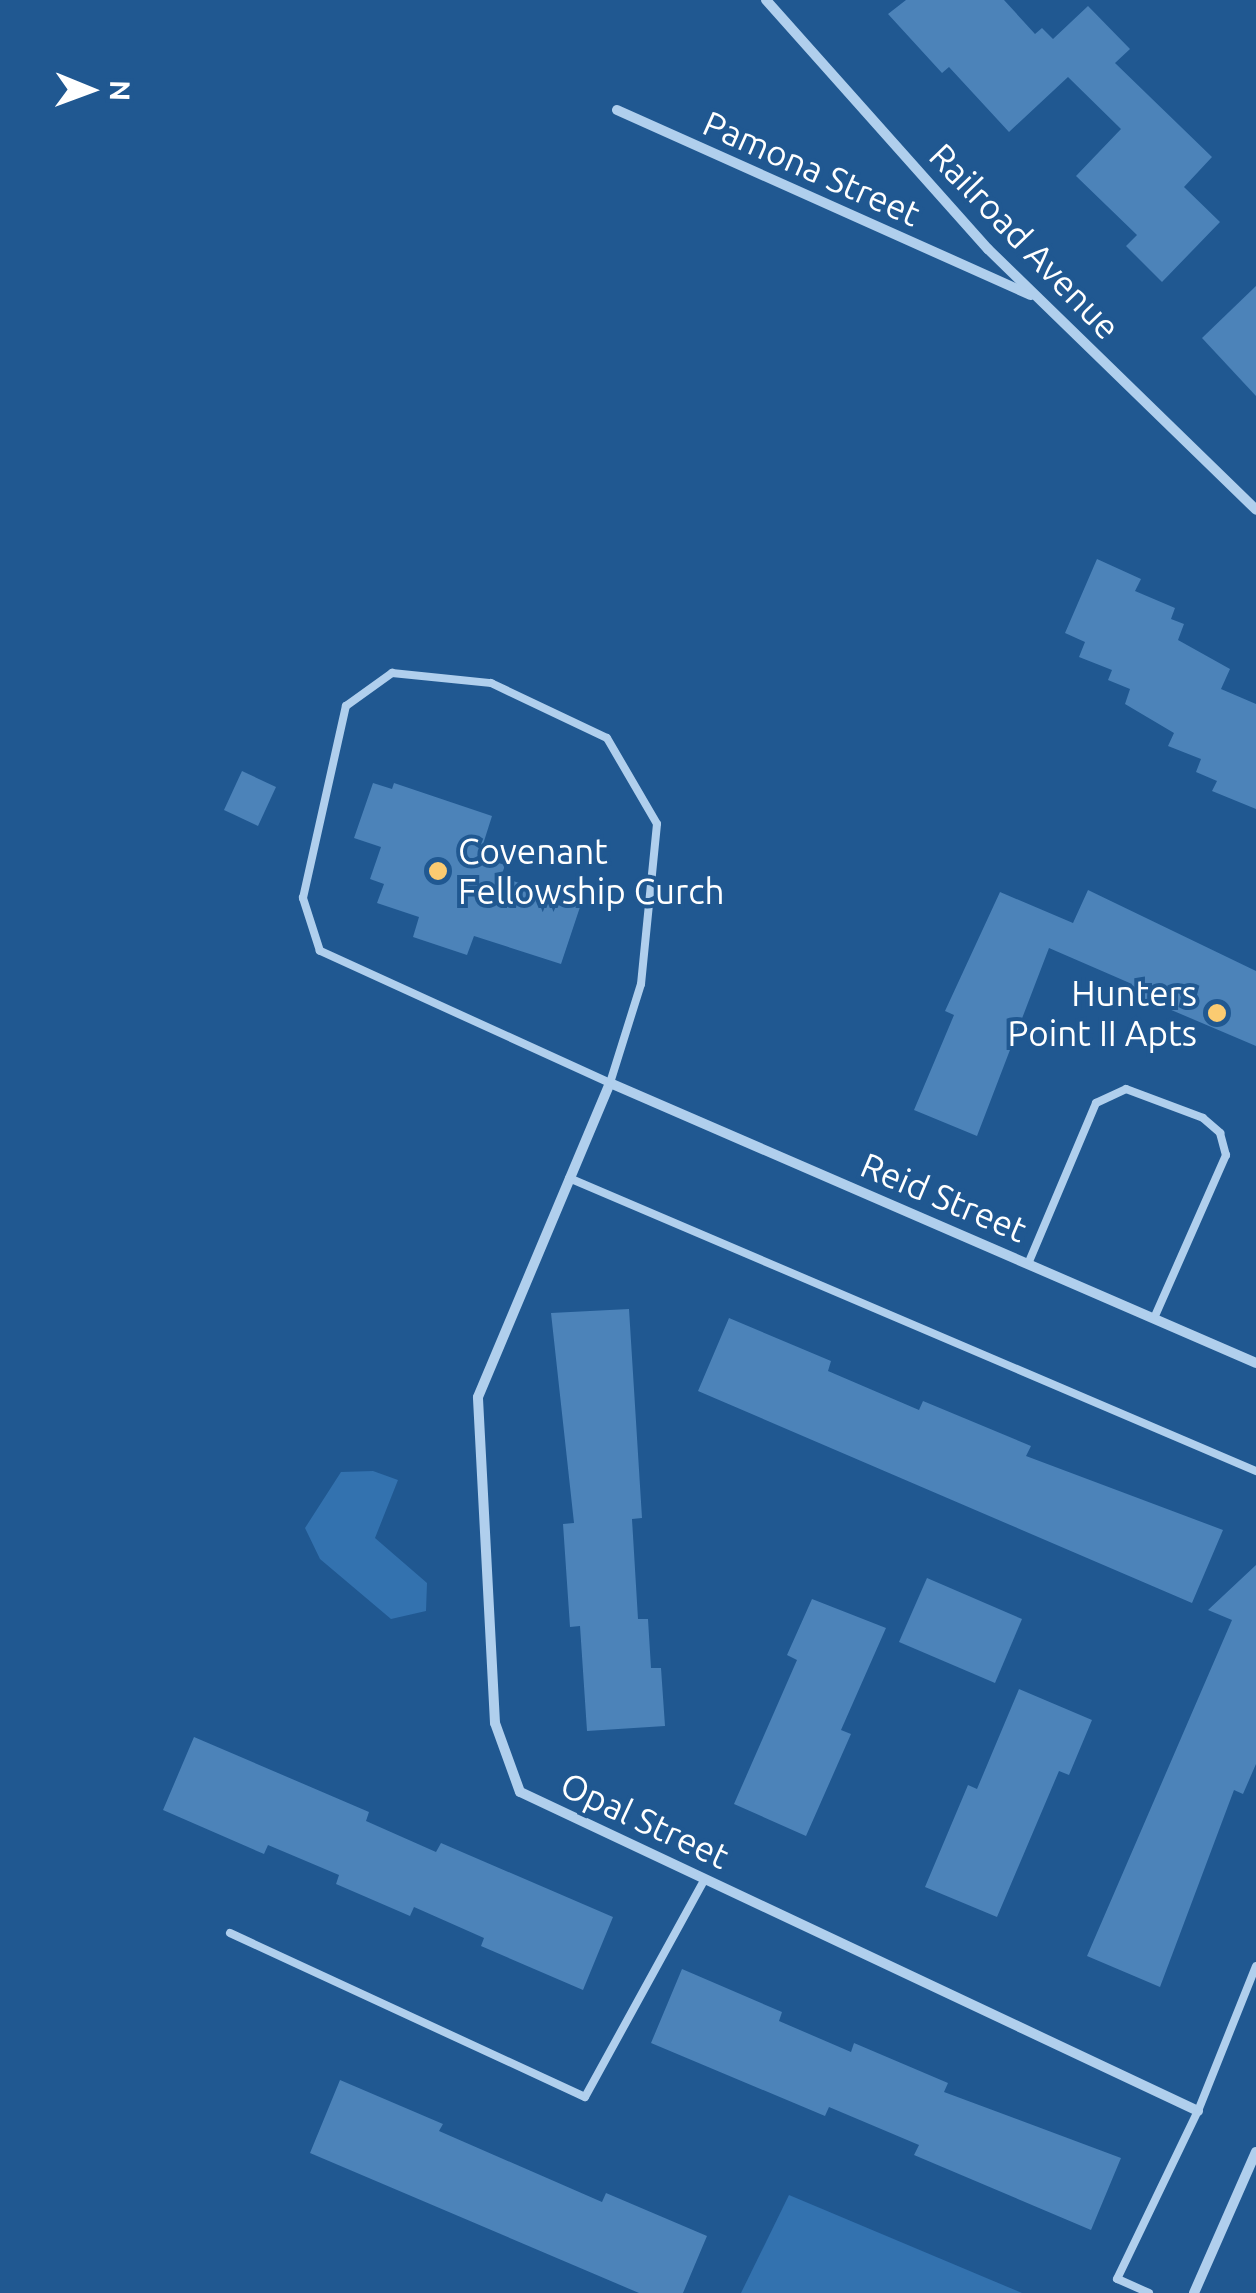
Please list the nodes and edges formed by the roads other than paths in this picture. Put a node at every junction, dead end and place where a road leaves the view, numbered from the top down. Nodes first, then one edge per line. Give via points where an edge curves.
1 (766, 0) edge
2 (617, 110) dead end
3 (1040, 300) junction
4 (1256, 510) edge
5 (610, 1083) junction
6 (569, 1178) junction
7 (1028, 1264) junction
8 (1154, 1318) junction
9 (1256, 1362) edge
10 (1256, 1471) edge
11 (706, 1879) junction
12 (230, 1933) dead end
13 (1256, 1966) edge
14 (1198, 2111) junction
15 (1256, 2152) edge
16 (1148, 2293) edge
17 (1194, 2293) edge

1 - 3 street, Railroad Avenue
2 - 3 street, Pamona Street
3 - 4 street, Railroad Avenue
5 - 5 lane via 641,984 656,824 607,738 491,682 392,673 346,706 303,898 320,950
5 - 6 street, Opal Street
5 - 7 street, Reid Street
6 - 10 lane
6 - 11 street, Opal Street via 478,1397 495,1723 520,1792
7 - 8 street, Reid Street
7 - 8 lane via 1096,1104 1126,1089 1202,1118 1220,1133 1226,1155
8 - 9 street, Reid Street
11 - 12 lane via 586,2097
11 - 14 street, Opal Street
13 - 14 lane
14 - 16 lane via 1117,2279
15 - 17 street

